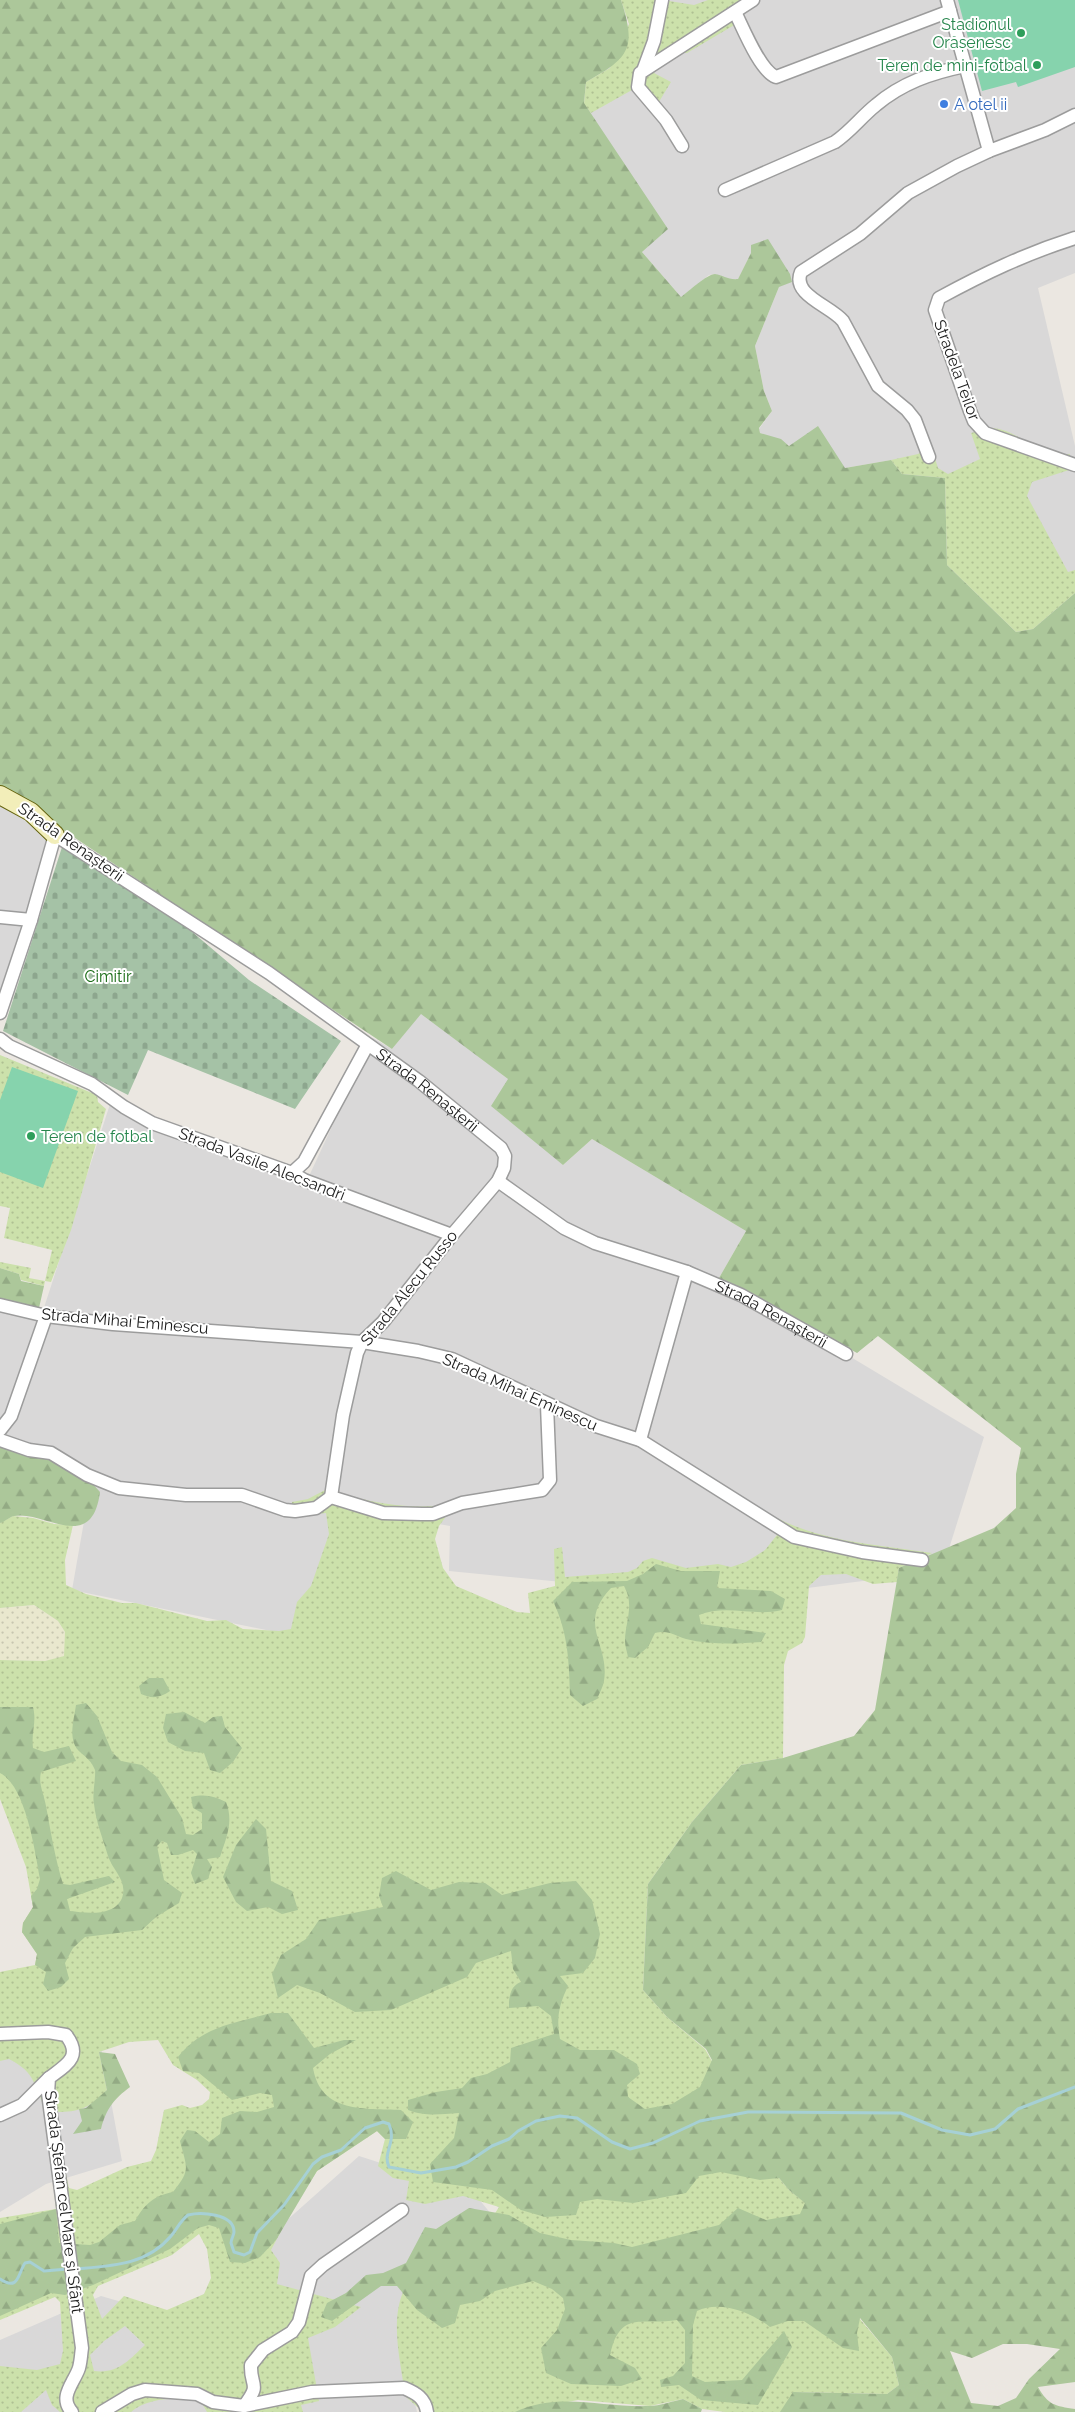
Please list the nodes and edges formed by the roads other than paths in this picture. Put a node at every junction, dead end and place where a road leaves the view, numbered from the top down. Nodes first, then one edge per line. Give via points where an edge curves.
1 (662, 0) edge
2 (753, 0) edge
3 (948, 6) edge
4 (735, 12) junction
5 (965, 66) junction
6 (644, 68) junction
7 (1075, 115) edge
8 (682, 146) dead end
9 (989, 151) junction
10 (725, 190) dead end
11 (1075, 238) edge
12 (929, 456) dead end
13 (1075, 466) edge
14 (0, 795) edge
15 (55, 835) junction
16 (0, 917) edge
17 (31, 920) junction
18 (0, 1013) edge
19 (0, 1040) edge
20 (367, 1046) junction
21 (292, 1173) junction
22 (498, 1181) junction
23 (452, 1235) junction
24 (688, 1272) junction
25 (0, 1305) edge
26 (46, 1316) junction
27 (383, 1322) junction
28 (362, 1342) junction
29 (387, 1346) junction
30 (846, 1354) dead end
31 (547, 1405) junction
32 (0, 1430) edge
33 (0, 1440) edge
34 (640, 1440) junction
35 (331, 1497) junction
36 (922, 1560) dead end
37 (0, 2034) edge
38 (49, 2078) junction
39 (0, 2115) edge
40 (402, 2210) dead end
41 (244, 2406) junction
42 (213, 2407) edge
43 (72, 2412) edge
44 (102, 2412) edge
45 (427, 2412) edge

1 - 6 street via 654,42
2 - 4 street
3 - 4 street via 795,72 776,77 761,61
3 - 5 street
4 - 6 street
5 - 9 street
5 - 10 street via 904,84 835,142
6 - 8 street via 637,79 638,87 666,120
7 - 9 street
9 - 12 street via 908,193 860,234 801,272 798,279 804,292 837,313 843,321 878,386 902,404 915,420
11 - 13 street, Stradela Teilor via 1003,265 939,298 935,310 978,427 985,433
14 - 15 street, Strada Renașterii via 31,812
15 - 17 street
15 - 20 street, Strada Renașterii via 269,973
16 - 17 street
17 - 18 street
19 - 21 street, Strada Vasile Alecsandri via 92,1084 152,1123
20 - 21 street via 304,1162
20 - 22 street, Strada Renașterii via 419,1082 501,1148 505,1156 504,1168
21 - 23 street, Strada Vasile Alecsandri
22 - 23 street, Strada Alecu Russo
22 - 24 street, Strada Renașterii via 564,1228 595,1243
23 - 27 street, Strada Alecu Russo
24 - 30 street, Strada Renașterii via 741,1295
24 - 34 street
25 - 26 street, Strada Mihai Eminescu
26 - 28 street, Strada Mihai Eminescu
26 - 32 street via 11,1416
27 - 28 street, Strada Alecu Russo
27 - 29 street
28 - 29 street, Strada Mihai Eminescu
28 - 35 street, Strada Alecu Russo via 343,1415
29 - 31 street, Strada Mihai Eminescu via 452,1359
31 - 34 street, Strada Mihai Eminescu
31 - 35 street via 550,1480 537,1492 462,1503 433,1514 383,1512
33 - 35 street via 29,1450 51,1453 119,1488 186,1495 242,1495 295,1511 316,1508
34 - 36 street, Strada Mihai Eminescu via 794,1538
37 - 38 street, Strada Ștefan cel Mare și Sfânt via 48,2032 66,2035 72,2042 73,2055 69,2063
38 - 39 street via 22,2105
38 - 43 street, Strada Ștefan cel Mare și Sfânt via 48,2093 82,2348 79,2367 67,2390 66,2402
40 - 41 street via 312,2276 299,2322 292,2332 263,2350 252,2365 254,2392
41 - 42 street
41 - 45 street via 312,2392 404,2388 422,2398
42 - 44 street via 197,2394 145,2390

